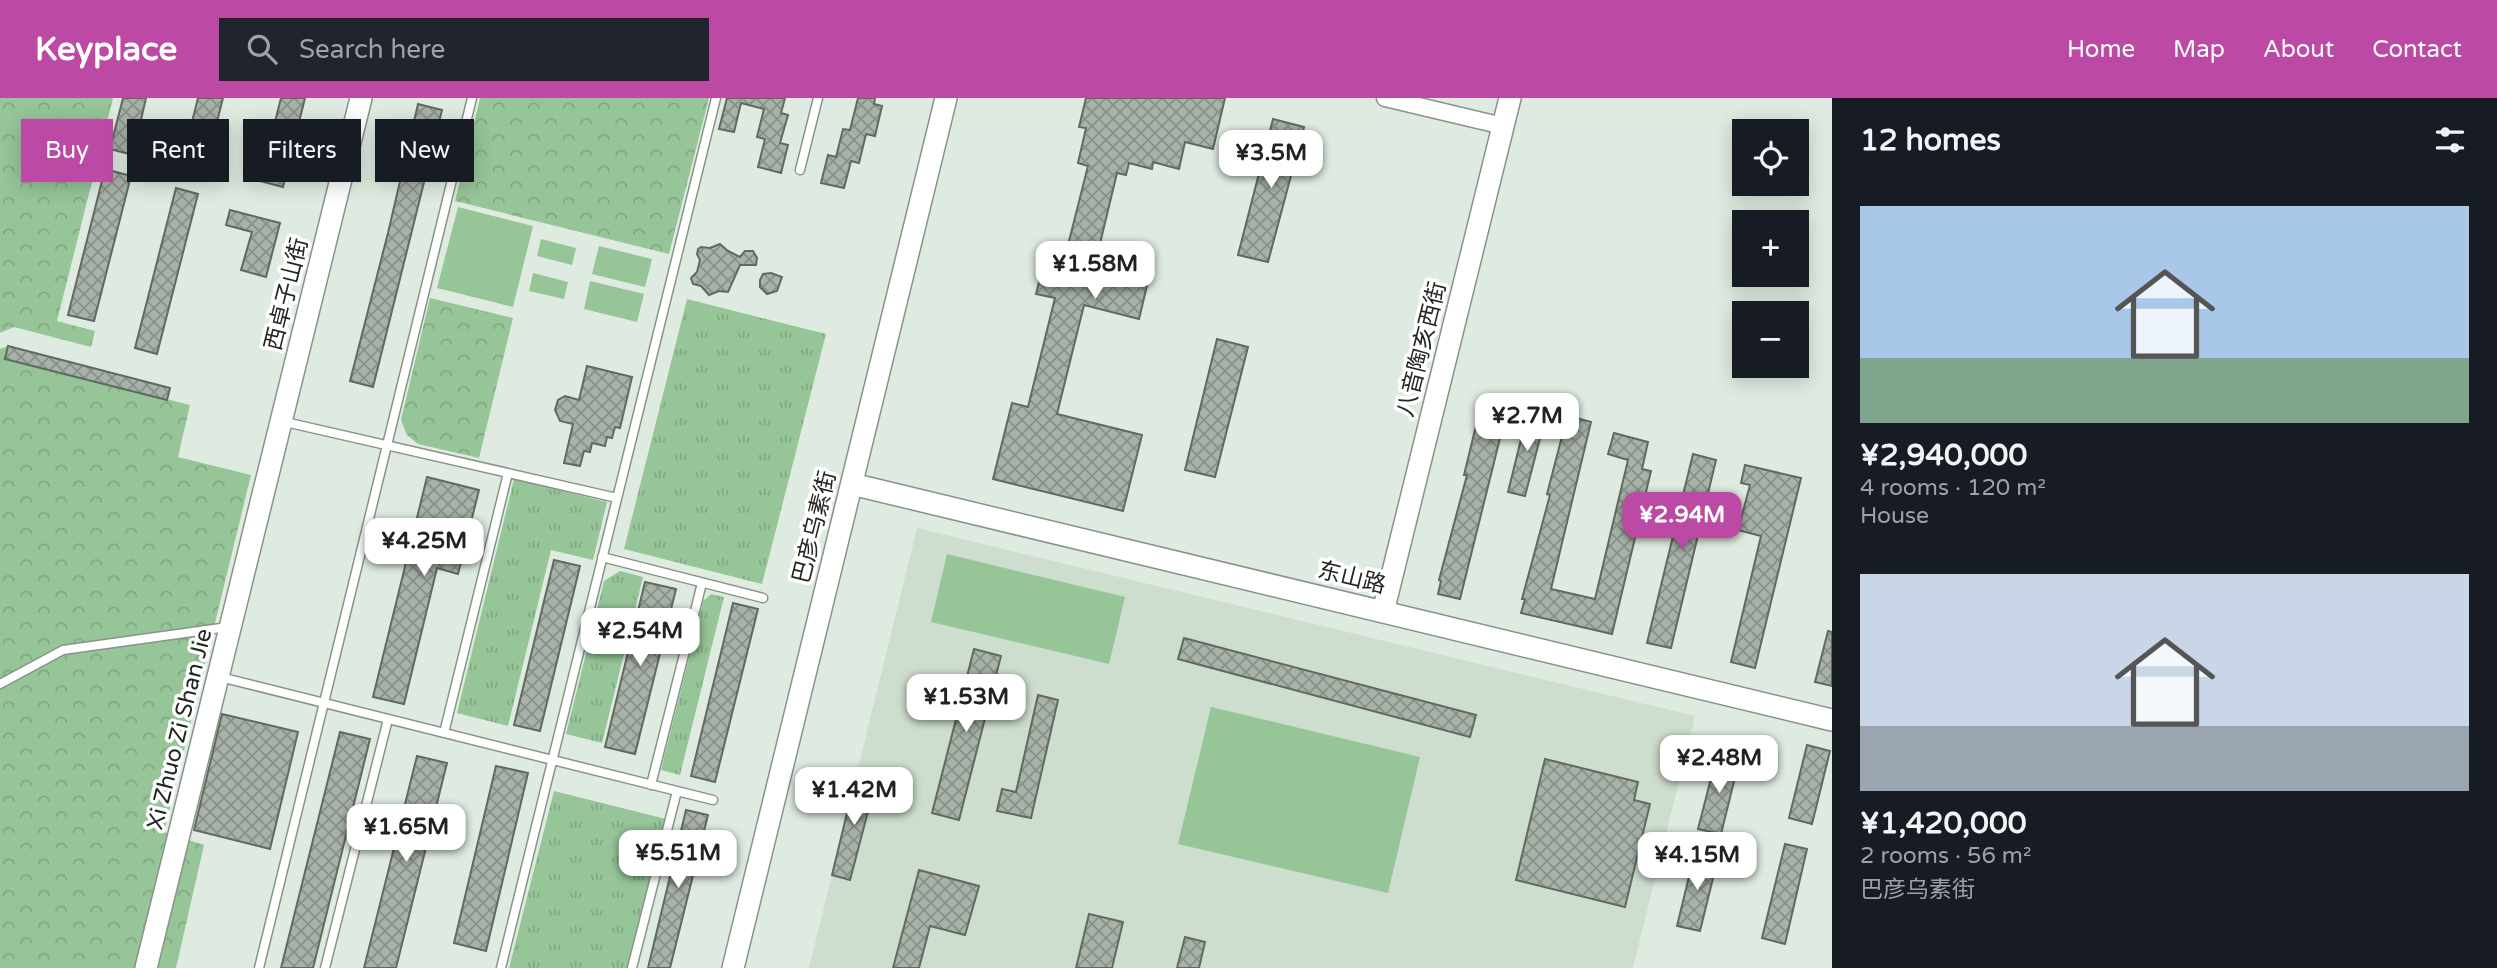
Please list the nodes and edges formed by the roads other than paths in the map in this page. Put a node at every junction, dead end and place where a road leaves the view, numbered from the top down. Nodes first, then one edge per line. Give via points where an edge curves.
1 (361, 98) edge
2 (472, 98) edge
3 (716, 98) edge
4 (818, 98) edge
5 (946, 98) edge
6 (955, 98) edge
7 (1385, 98) edge
8 (1510, 98) edge
9 (1503, 126) junction
10 (800, 170) dead end
11 (281, 421) junction
12 (387, 445) junction
13 (508, 473) junction
14 (860, 486) junction
15 (617, 498) junction
16 (261, 502) joint
17 (602, 557) junction
18 (702, 583) junction
19 (763, 598) dead end
20 (1383, 612) junction
21 (231, 626) junction
22 (219, 677) junction
23 (0, 684) edge
24 (324, 703) junction
25 (388, 719) junction
26 (1832, 720) edge
27 (444, 733) junction
28 (552, 760) junction
29 (651, 785) junction
30 (677, 791) junction
31 (713, 800) dead end
32 (146, 968) edge
33 (258, 968) edge
34 (325, 968) edge
35 (500, 968) edge
36 (632, 968) edge
37 (733, 968) edge
38 (742, 968) edge

1 - 11 street, 西卓子山街
2 - 12 lane
3 - 15 lane
4 - 10 lane
5 - 37 street, 巴彦乌素街
6 - 14 street, 巴彦乌素街
7 - 9 street
8 - 9 street, 八音陶亥西街
9 - 20 street, 八音陶亥西街
11 - 12 lane
11 - 16 street, 西卓子山街
12 - 13 lane
12 - 24 lane
13 - 15 lane
13 - 27 lane
14 - 20 street, 东山路
14 - 38 street, 巴彦乌素街
15 - 17 lane
16 - 21 street, Xi Zhuo Zi Shan Jie
17 - 18 lane
17 - 28 lane
18 - 19 lane
18 - 29 lane
20 - 26 street, 东山路
21 - 22 street, Xi Zhuo Zi Shan Jie
21 - 23 lane via 63,650
22 - 24 lane
22 - 32 street, Xi Zhuo Zi Shan Jie
24 - 25 lane
24 - 33 lane
25 - 27 lane
25 - 34 lane
27 - 28 lane
28 - 29 lane
28 - 35 lane
29 - 30 lane
30 - 31 lane
30 - 36 lane

